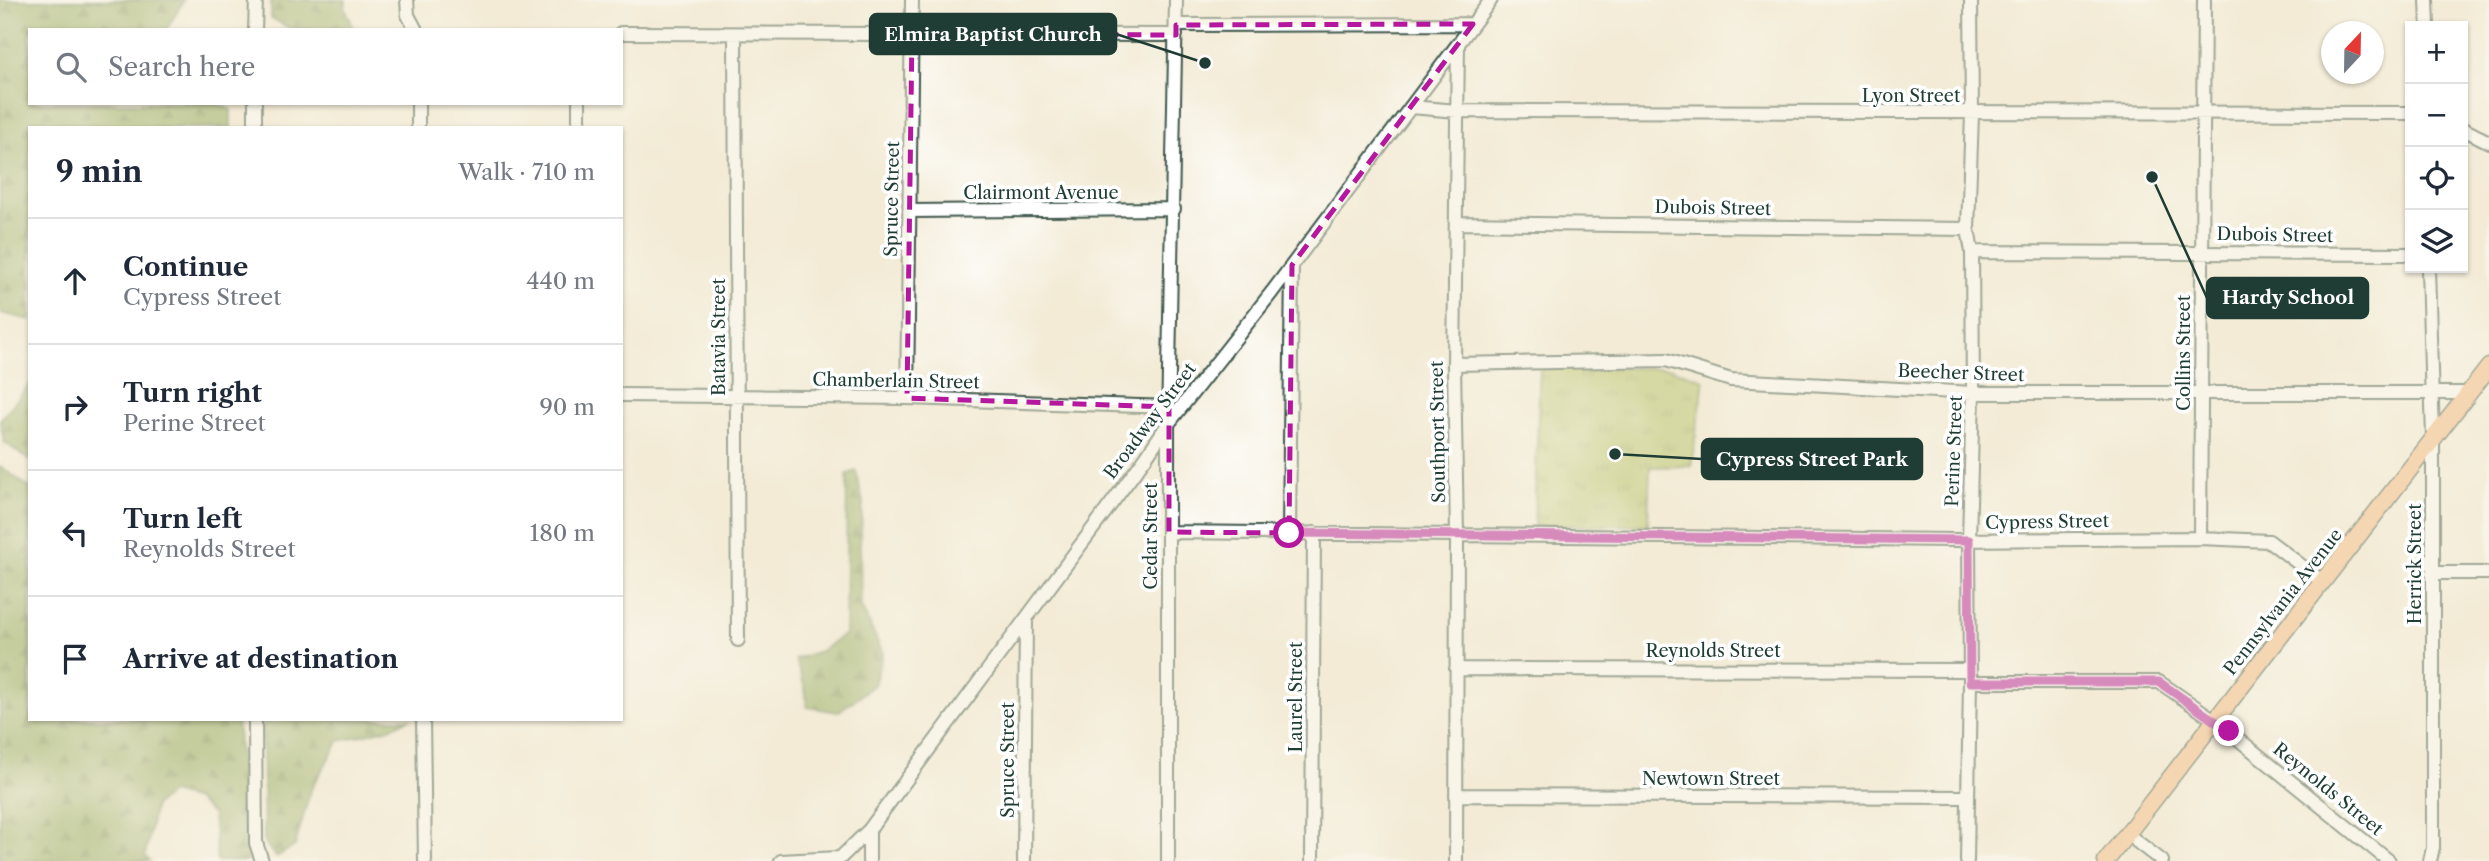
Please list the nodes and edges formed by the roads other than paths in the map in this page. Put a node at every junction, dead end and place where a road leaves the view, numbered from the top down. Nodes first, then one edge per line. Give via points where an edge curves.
1 (256, 0) edge
2 (407, 0) edge
3 (912, 0) edge
4 (1177, 0) edge
5 (1491, 0) edge
6 (1970, 0) edge
7 (2204, 0) edge
8 (2427, 0) edge
9 (2428, 21) edge
10 (1473, 24) junction
11 (256, 28) edge
12 (415, 28) edge
13 (1176, 30) junction
14 (623, 33) edge
15 (735, 34) junction
16 (912, 34) junction
17 (1458, 44) junction
18 (255, 105) edge
19 (418, 105) edge
20 (579, 105) edge
21 (1411, 107) junction
22 (1457, 111) junction
23 (2202, 113) junction
24 (2405, 113) edge
25 (1972, 114) junction
26 (255, 126) edge
27 (418, 126) edge
28 (579, 126) edge
29 (2468, 132) edge
30 (2489, 142) edge
31 (1174, 209) junction
32 (909, 211) junction
33 (1457, 223) junction
34 (1968, 229) junction
35 (1972, 252) junction
36 (2202, 252) junction
37 (2405, 254) edge
38 (1292, 265) junction
39 (2428, 273) edge
40 (1454, 364) junction
41 (2489, 367) edge
42 (2430, 391) junction
43 (2201, 392) junction
44 (1973, 393) junction
45 (2469, 393) junction
46 (623, 395) edge
47 (737, 395) junction
48 (906, 398) junction
49 (1169, 407) junction
50 (1168, 424) junction
51 (2433, 439) junction
52 (1169, 533) junction
53 (1289, 533) junction
54 (1314, 533) junction
55 (1457, 535) junction
56 (2200, 538) junction
57 (1969, 540) junction
58 (2432, 573) junction
59 (2489, 573) edge
60 (2323, 582) junction
61 (1026, 618) junction
62 (738, 640) dead end
63 (1456, 669) junction
64 (1970, 676) junction
65 (2216, 720) junction
66 (255, 721) edge
67 (423, 721) edge
68 (1456, 795) junction
69 (1967, 797) junction
70 (869, 830) junction
71 (2127, 834) junction
72 (838, 860) edge
73 (262, 861) edge
74 (425, 861) edge
75 (781, 861) edge
76 (869, 861) edge
77 (1024, 861) edge
78 (1168, 861) edge
79 (1312, 861) edge
80 (1456, 861) edge
81 (1967, 861) edge
82 (2106, 861) edge
83 (2162, 861) edge
84 (2389, 861) edge
85 (2430, 861) edge

1 - 11 street
2 - 12 street
3 - 16 street, Spruce Street
4 - 13 street, Cedar Street
5 - 10 street, Broadway Street
6 - 25 street, Perine Street
7 - 23 street, Collins Street
8 - 9 street
10 - 13 street
10 - 17 street, Broadway Street
13 - 16 street
13 - 31 street, Cedar Street
14 - 15 street
15 - 16 street
15 - 47 street, Batavia Street
16 - 32 street, Spruce Street
17 - 21 street, Broadway Street
17 - 22 street, Southport Street
18 - 26 street
19 - 27 street
20 - 28 street
21 - 22 street, Lyon Street
21 - 38 street, Broadway Street
22 - 25 street, Lyon Street
22 - 33 street, Southport Street
23 - 24 street, Lyon Street
23 - 25 street, Lyon Street
23 - 36 street, Collins Street
25 - 34 street, Perine Street
29 - 30 street
31 - 32 street, Clairmont Avenue
31 - 49 street, Cedar Street
32 - 48 street, Spruce Street
33 - 34 street, Dubois Street
33 - 40 street, Southport Street
34 - 35 street, Perine Street
35 - 36 street, Dubois Street
35 - 44 street, Perine Street
36 - 37 street, Dubois Street
36 - 43 street, Collins Street
38 - 50 street, Broadway Street
38 - 53 street
39 - 42 street, Herrick Street
40 - 44 street, Beecher Street via 1667,360 1731,380
40 - 55 street, Southport Street
41 - 45 main road, Pennsylvania Avenue
42 - 43 street, Beecher Street
42 - 45 street, Beecher Street
42 - 51 street, Herrick Street
43 - 44 street, Beecher Street
43 - 56 street, Collins Street
44 - 57 street, Perine Street
45 - 51 main road, Pennsylvania Avenue
46 - 47 street, Chamberlain Street
47 - 48 street, Chamberlain Street
47 - 62 street, Batavia Street
48 - 49 street, Chamberlain Street
49 - 50 street, Cedar Street
50 - 52 street, Cedar Street
50 - 61 street, Broadway Street
51 - 58 street, Herrick Street
51 - 60 main road, Pennsylvania Avenue
52 - 53 street, Cypress Street
52 - 78 street, Cedar Street
53 - 54 street, Cypress Street
54 - 55 street, Cypress Street
54 - 79 street, Laurel Street
55 - 57 street, Cypress Street
55 - 63 street, Southport Street
56 - 57 street, Cypress Street
56 - 60 street, Cypress Street via 2269,541
57 - 64 street, Perine Street
58 - 59 street
58 - 85 street, Herrick Street
60 - 65 main road, Pennsylvania Avenue
61 - 70 street, Broadway Street
61 - 77 street, Spruce Street
63 - 64 street, Reynolds Street
63 - 68 street, Southport Street
64 - 65 street, Reynolds Street via 2159,682
64 - 69 street, Perine Street
65 - 71 main road, Pennsylvania Avenue
65 - 84 street, Reynolds Street
66 - 73 street via 256,843
67 - 74 street
68 - 69 street, Newtown Street
68 - 80 street, Southport Street
69 - 81 street, Perine Street
70 - 72 street, Broadway Street
70 - 76 street
71 - 82 main road, Pennsylvania Avenue
71 - 83 street
72 - 75 street

